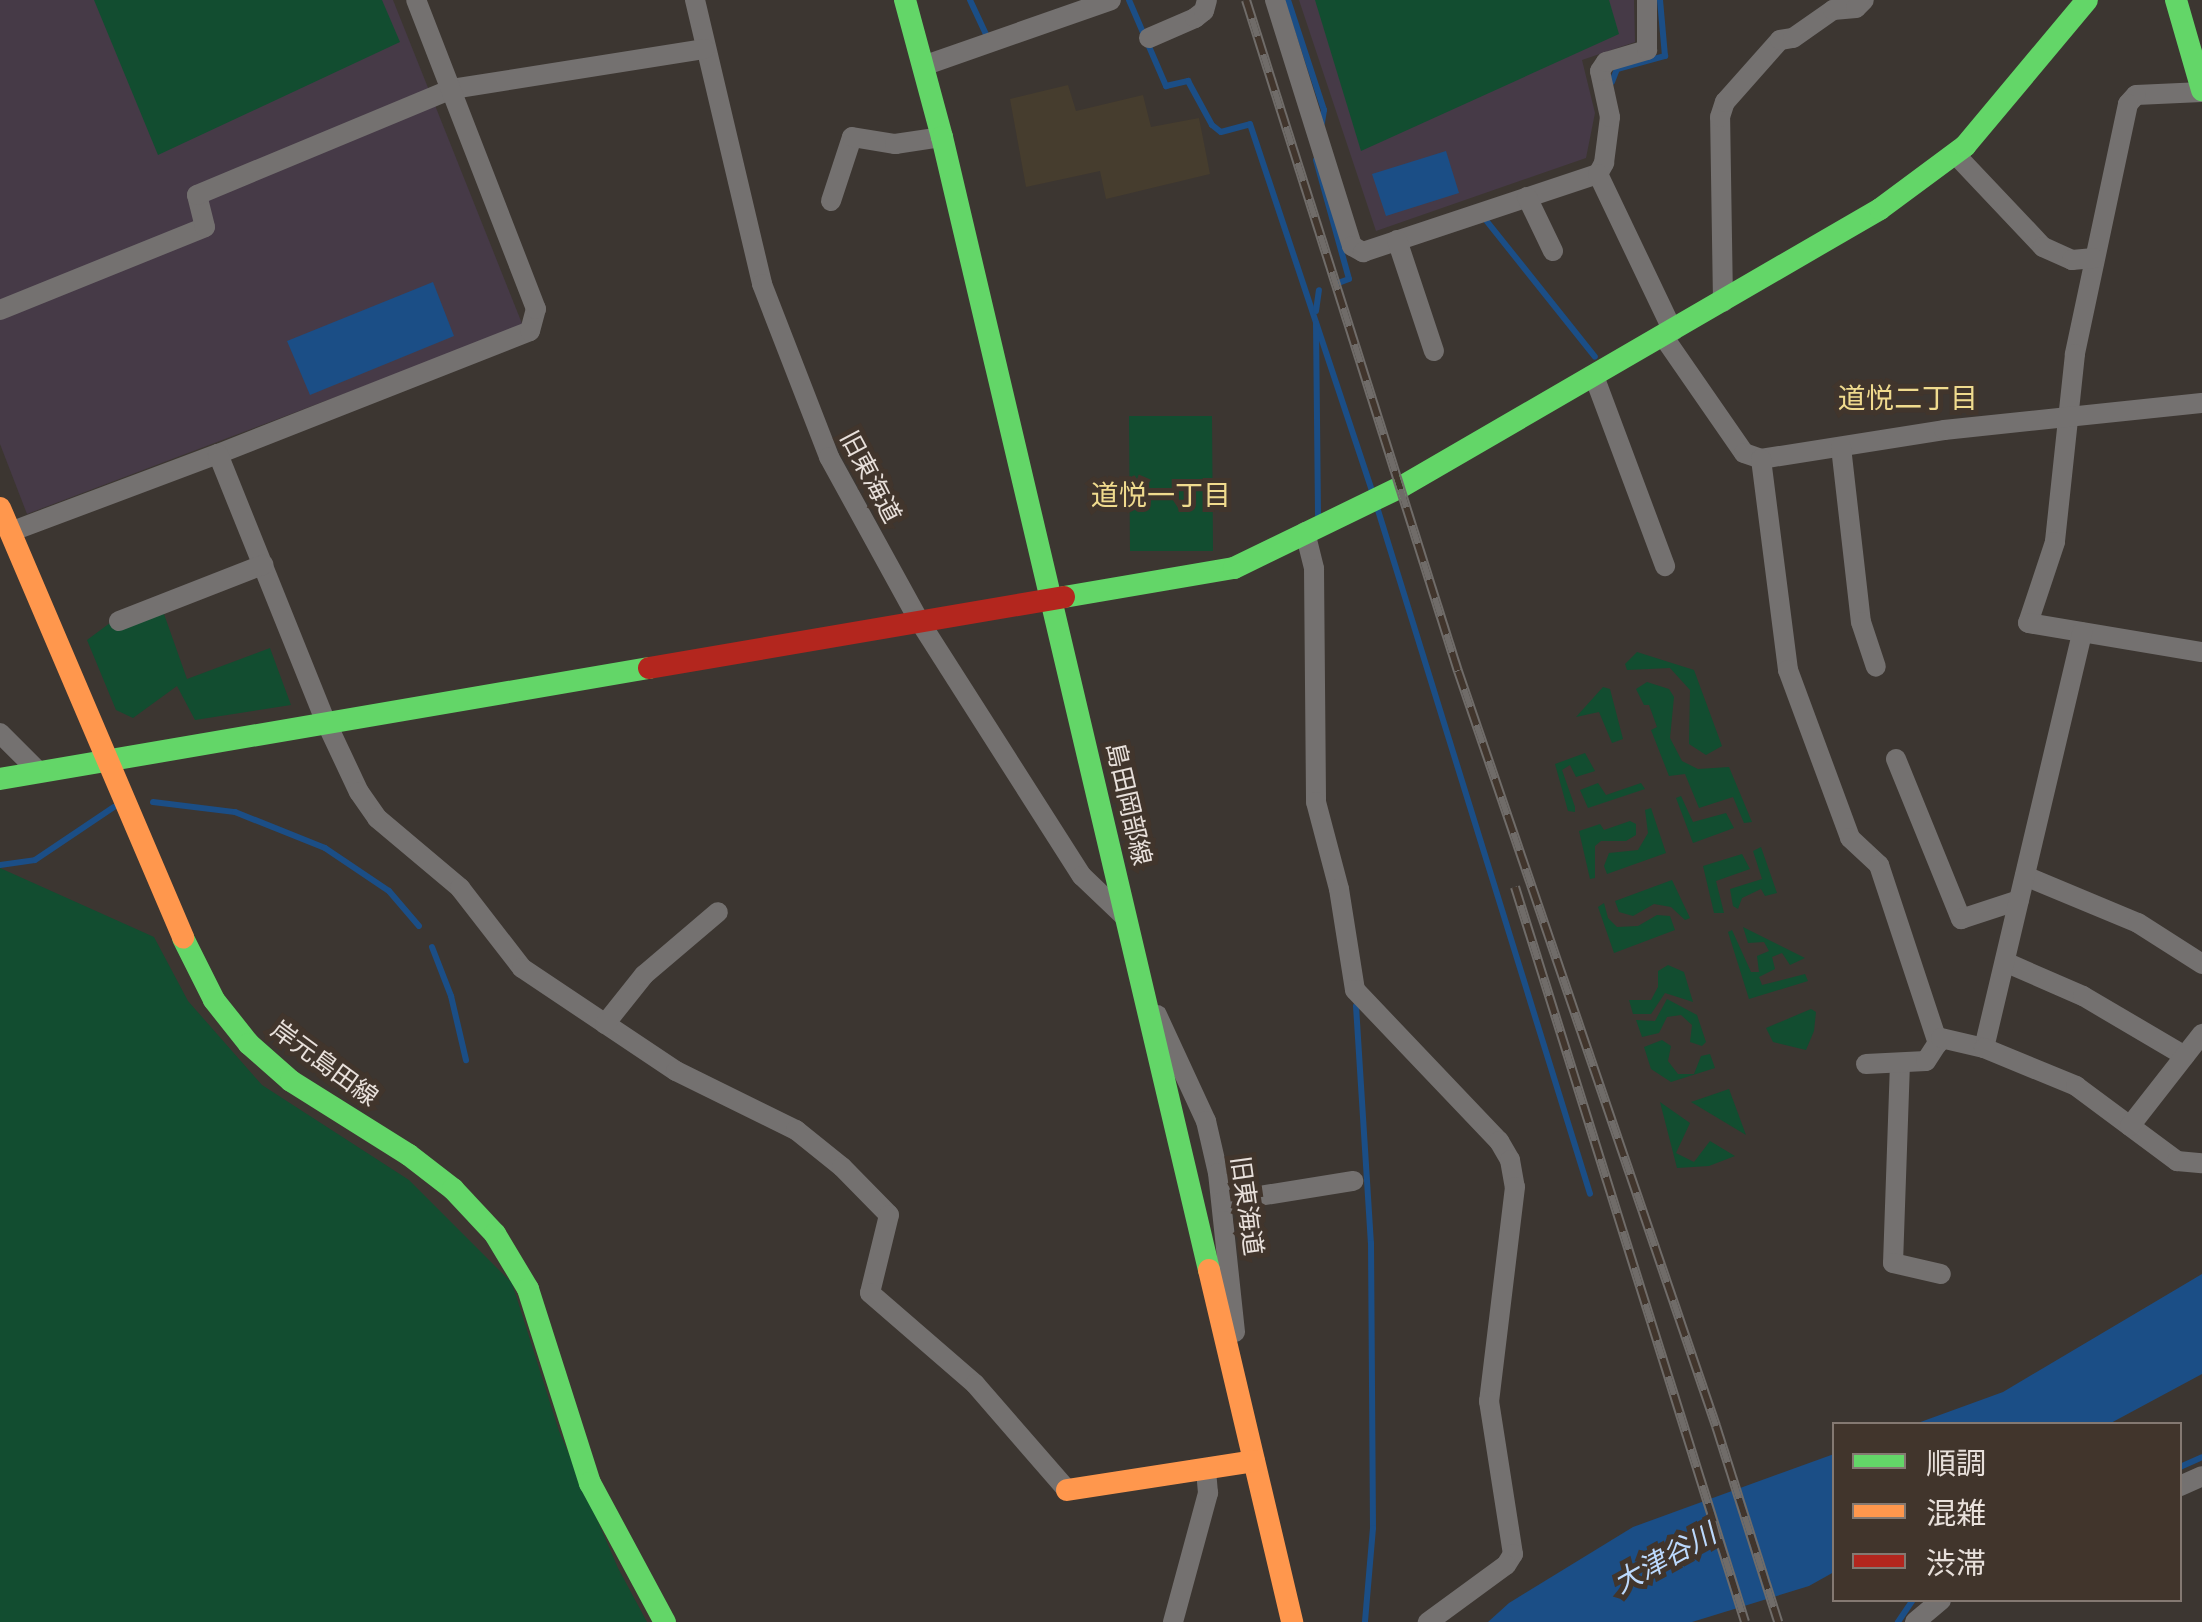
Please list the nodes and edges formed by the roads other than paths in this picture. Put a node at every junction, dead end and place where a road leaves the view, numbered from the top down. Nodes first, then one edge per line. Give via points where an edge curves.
1 (416, 0) edge
2 (695, 0) edge
3 (905, 0) edge
4 (1112, 0) edge
5 (1206, 0) edge
6 (1275, 0) edge
7 (1647, 0) edge
8 (1864, 0) edge
9 (2087, 0) edge
10 (2176, 0) edge
11 (1149, 38) dead end
12 (705, 50) junction
13 (923, 66) junction
14 (452, 89) junction
15 (2202, 91) edge
16 (942, 137) junction
17 (1955, 154) junction
18 (1598, 174) junction
19 (831, 201) dead end
20 (1530, 202) junction
21 (1397, 240) junction
22 (1552, 251) dead end
23 (2094, 258) junction
24 (1723, 302) junction
25 (0, 310) edge
26 (1668, 334) junction
27 (1434, 351) dead end
28 (1594, 376) junction
29 (2202, 403) edge
30 (2071, 417) junction
31 (1842, 446) junction
32 (218, 454) junction
33 (1760, 459) junction
34 (0, 508) edge
35 (1313, 528) junction
36 (10, 532) junction
37 (263, 565) junction
38 (1664, 566) dead end
39 (1052, 597) junction
40 (918, 619) junction
41 (118, 621) dead end
42 (2082, 632) junction
43 (2202, 652) edge
44 (1876, 666) dead end
45 (326, 722) junction
46 (0, 733) edge
47 (108, 757) junction
48 (1896, 758) dead end
49 (37, 770) junction
50 (0, 779) edge
51 (2025, 876) junction
52 (2019, 900) junction
53 (718, 912) dead end
54 (1126, 919) junction
55 (2004, 962) junction
56 (2202, 964) edge
57 (1144, 996) junction
58 (605, 1024) junction
59 (2202, 1034) edge
60 (1938, 1043) junction
61 (1984, 1048) junction
62 (2185, 1056) junction
63 (1900, 1063) junction
64 (1866, 1064) dead end
65 (2130, 1126) junction
66 (2202, 1164) edge
67 (1353, 1181) dead end
68 (1222, 1202) junction
69 (1941, 1274) dead end
70 (1235, 1378) junction
71 (1254, 1460) junction
72 (1206, 1468) junction
73 (1067, 1490) joint
74 (1939, 1602) edge
75 (665, 1622) edge
76 (1173, 1622) edge
77 (1292, 1622) edge
78 (1428, 1622) edge
79 (1915, 1622) edge

1 - 14 street
2 - 12 street, 旧東海道
3 - 13 street, 島田岡部線
4 - 13 street
5 - 11 street via 1195,18
6 - 21 street via 1352,246 1363,252
7 - 18 street via 1647,50 1606,62 1600,71 1610,117
8 - 24 street via 1780,40 1726,102 1720,117
9 - 17 street
10 - 15 street
12 - 14 street
12 - 40 street, 旧東海道 via 762,284 790,365 829,456
13 - 16 street, 島田岡部線
14 - 25 street via 197,195 205,227
14 - 32 street via 536,309 530,331
15 - 23 street via 2136,95 2128,104
16 - 19 street via 895,144 852,137
16 - 39 street, 島田岡部線
17 - 23 street via 2042,247 2072,260
17 - 24 street via 1880,208
18 - 20 street
18 - 26 street
20 - 21 street
20 - 22 street
21 - 27 street
23 - 30 street via 2075,354
24 - 26 street
26 - 28 street
26 - 33 street via 1744,453
28 - 35 street
28 - 38 street
29 - 30 street
30 - 31 street
30 - 42 street via 2055,542 2028,623
31 - 33 street
31 - 44 street via 1861,622
32 - 36 street
32 - 37 street
33 - 60 street via 1788,670 1850,838 1879,865
34 - 36 street, 岸元島田線
35 - 39 street via 1212,574
35 - 78 street via 1316,802 1355,990 1499,1140 1514,1187 1489,1401 1514,1554
36 - 47 street, 岸元島田線
37 - 41 street
37 - 45 street
39 - 40 street
39 - 54 street, 島田岡部線
40 - 45 street
40 - 54 street, 旧東海道 via 1082,876
42 - 43 street
42 - 51 street
45 - 47 street
45 - 58 street via 377,818 460,888 522,968
46 - 49 street
47 - 49 street
47 - 75 street, 岸元島田線 via 183,938 214,1000 249,1044 291,1081 454,1190 513,1259 590,1483
48 - 52 street via 1960,918
49 - 50 street
51 - 52 street
51 - 56 street via 2138,923
52 - 55 street
53 - 58 street via 644,975
54 - 57 street, 島田岡部線
55 - 61 street
55 - 62 street via 2082,996
57 - 68 street, 旧東海道 via 1192,1082
57 - 70 street, 島田岡部線
58 - 73 street via 676,1071 796,1130 889,1215 870,1293 975,1384
59 - 62 street
60 - 61 street via 1941,1038
60 - 63 street via 1926,1061
61 - 65 street via 2076,1086
62 - 65 street
63 - 64 street
63 - 69 street via 1893,1263
65 - 66 street via 2177,1161
67 - 68 street
68 - 70 street, 旧東海道
70 - 71 street, 島田岡部線
71 - 72 street
71 - 77 street, 島田岡部線
72 - 73 street
72 - 76 street via 1208,1492
74 - 79 street

